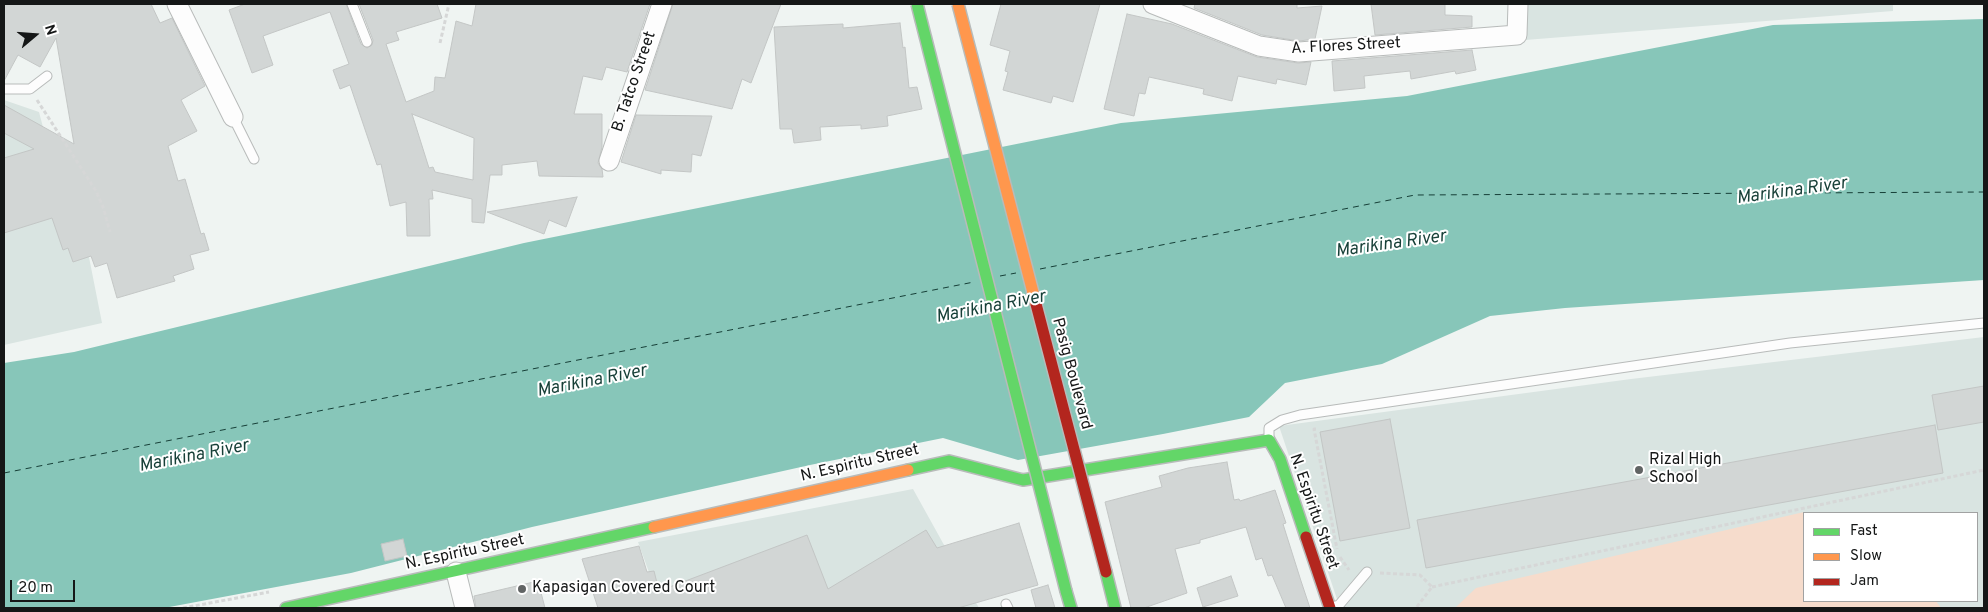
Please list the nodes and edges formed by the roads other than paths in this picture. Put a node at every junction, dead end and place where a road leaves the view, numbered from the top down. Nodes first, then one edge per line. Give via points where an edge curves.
1 (177, 4) edge
2 (352, 4) edge
3 (662, 4) edge
4 (917, 4) edge
5 (958, 4) edge
6 (1153, 4) edge
7 (1518, 4) edge
8 (367, 42) dead end
9 (47, 76) dead end
10 (4, 89) edge
11 (233, 117) joint
12 (254, 159) dead end
13 (609, 161) dead end
14 (1984, 323) edge
15 (1269, 440) junction
16 (456, 572) junction
17 (1367, 572) road end
18 (286, 608) edge
19 (465, 608) edge
20 (1071, 608) edge
21 (1115, 608) edge
22 (1330, 608) edge

1 - 11 street
2 - 8 lane
3 - 13 street, B. Tatco Street
4 - 20 main road, bridge
5 - 21 main road, Pasig Boulevard, bridge
6 - 7 street, A. Flores Street via 1258,46 1299,52 1517,35
9 - 10 lane via 30,89
11 - 12 lane
14 - 15 lane via 1790,343 1300,415 1269,428
15 - 16 main road, N. Espiritu Street via 1023,480 949,461
15 - 22 main road, N. Espiritu Street via 1280,459
16 - 18 main road, N. Espiritu Street
16 - 19 street
17 - 22 lane via 1339,605

